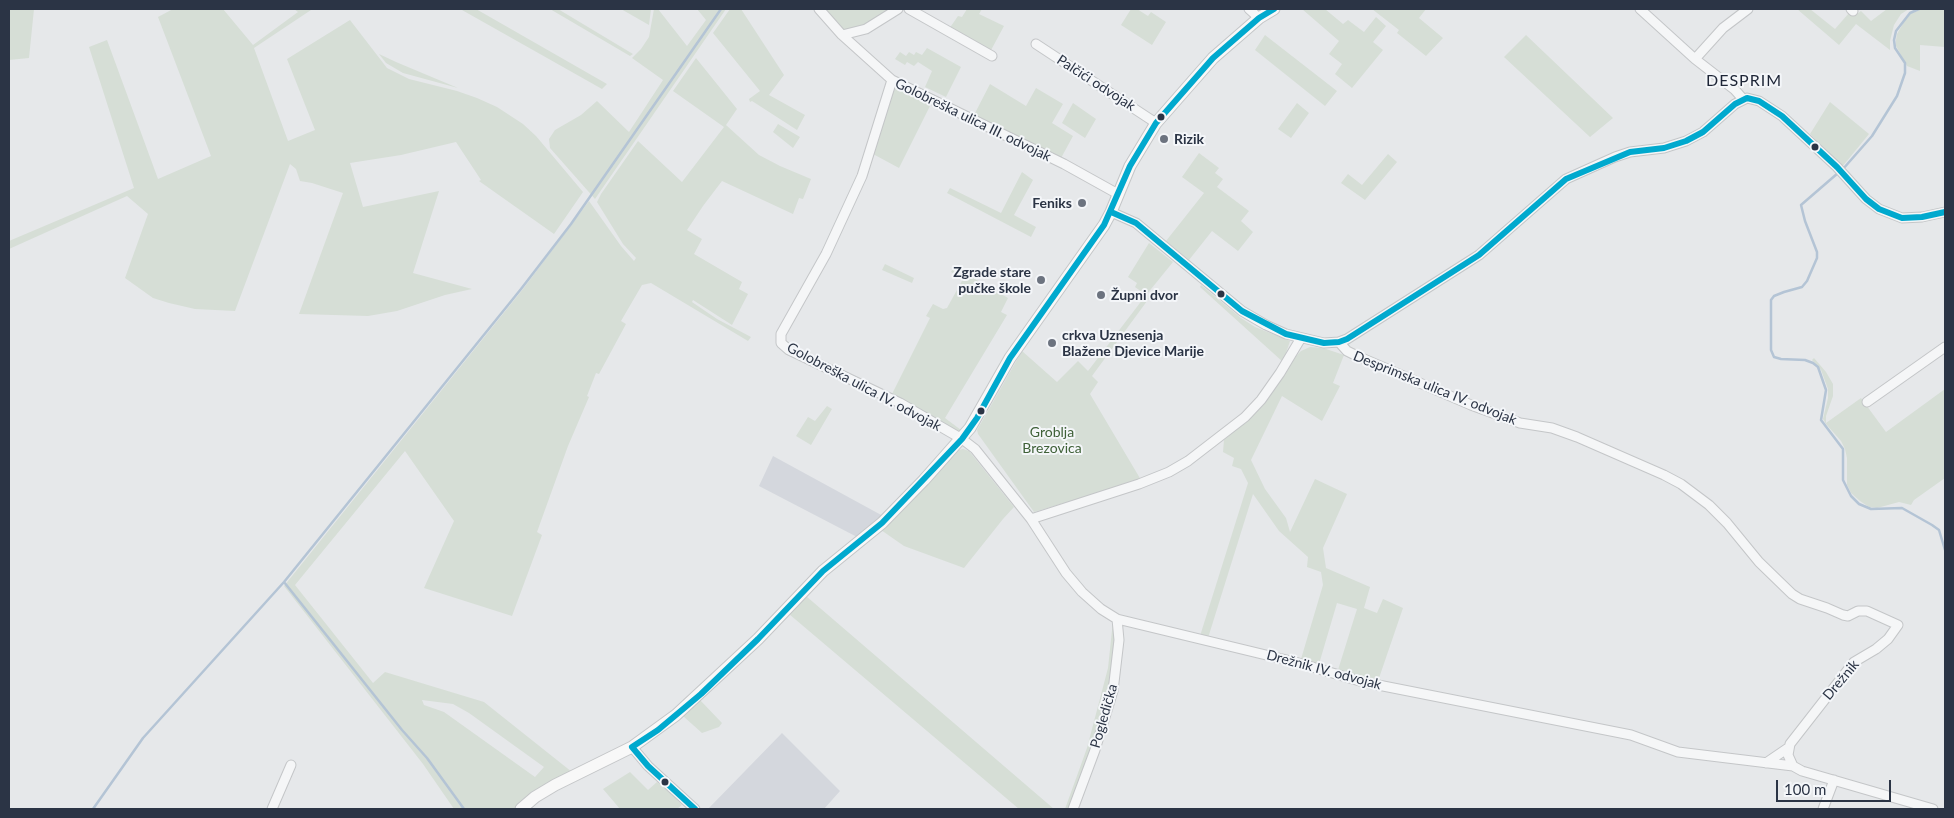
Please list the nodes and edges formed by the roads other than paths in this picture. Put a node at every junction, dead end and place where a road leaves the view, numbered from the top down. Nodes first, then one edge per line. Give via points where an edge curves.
1 (819, 9) edge
2 (898, 9) edge
3 (910, 9) edge
4 (1249, 9) edge
5 (1274, 9) edge
6 (1640, 9) edge
7 (1748, 9) edge
8 (1259, 18) junction
9 (842, 35) junction
10 (1036, 44) dead end
11 (992, 56) dead end
12 (1695, 59) junction
13 (892, 80) junction
14 (1742, 99) junction
15 (1156, 122) junction
16 (1118, 194) junction
17 (1111, 212) junction
18 (1945, 212) edge
19 (1301, 338) junction
20 (1339, 342) junction
21 (1945, 347) edge
22 (1867, 402) dead end
23 (962, 439) junction
24 (1031, 518) junction
25 (1806, 601) joint
26 (1117, 618) junction
27 (632, 747) junction
28 (1788, 748) junction
29 (1766, 763) junction
30 (291, 765) dead end
31 (1793, 766) junction
32 (1834, 780) junction
33 (1904, 806) edge
34 (272, 809) edge
35 (521, 809) edge
36 (695, 809) edge
37 (1073, 809) edge
38 (1823, 809) edge
39 (1933, 809) edge

1 - 9 street, Golobreška ulica III. odvojak
2 - 9 street via 866,29
3 - 11 street
4 - 8 street
5 - 8 street
6 - 12 street
7 - 12 street via 1723,28
8 - 15 street via 1200,72
9 - 13 street, Golobreška ulica III. odvojak
10 - 15 street, Palčići odvojak
12 - 14 street
13 - 16 street, Golobreška ulica III. odvojak
13 - 23 street, Golobreška ulica IV. odvojak via 862,176 781,339 789,350 884,394
14 - 18 street via 1752,99 1769,106 1879,209 1911,219
14 - 20 street via 1703,132 1686,141 1664,148 1630,152 1566,179 1479,255
15 - 16 street
16 - 17 street
17 - 19 street via 1136,224 1242,311 1266,325
17 - 23 street via 1010,358
19 - 20 street via 1324,343
19 - 24 street via 1280,373 1245,418 1188,461 1139,484
20 - 25 street, Desprimska ulica IV. odvojak via 1356,356 1471,404 1520,423 1552,428 1672,480 1709,504 1764,568 1792,594
21 - 22 street
23 - 24 street, Drežnik IV. odvojak via 975,449
23 - 27 street via 882,522 823,571 701,694
24 - 26 street, Drežnik IV. odvojak via 1072,579 1102,609
25 - 28 street, Drežnik via 1848,616 1867,611 1898,625 1888,638 1854,662
26 - 29 street, Drežnik IV. odvojak via 1363,682 1631,735 1687,754
26 - 37 street, Pogledička via 1119,640 1113,690
27 - 35 street via 555,785
27 - 36 street
28 - 29 street
28 - 31 street
29 - 31 street, Drežnik IV. odvojak
30 - 34 street
31 - 32 street
32 - 33 street
32 - 38 street
33 - 39 street

